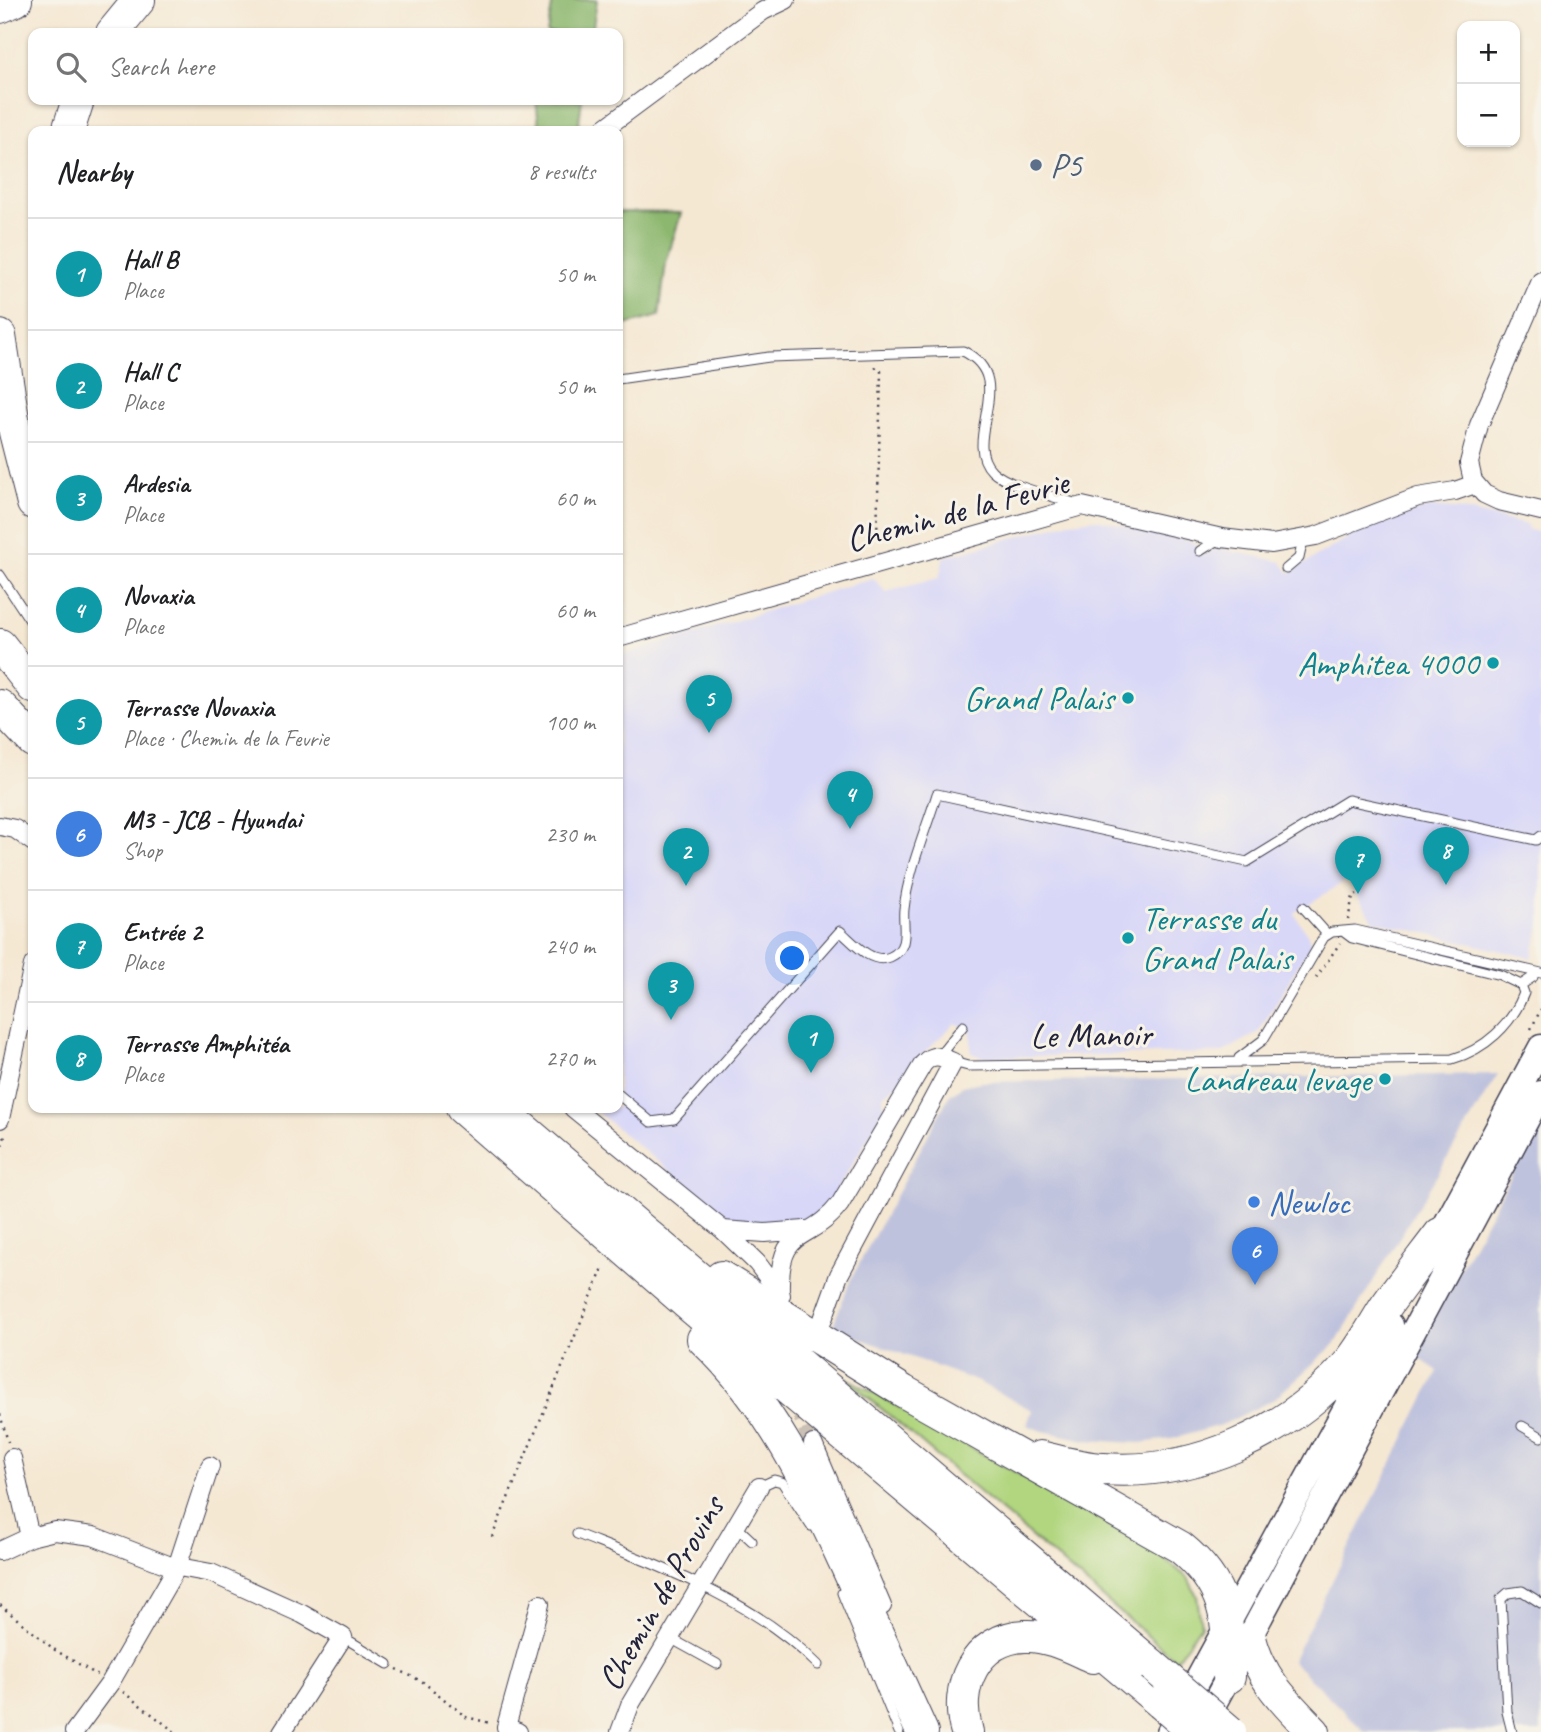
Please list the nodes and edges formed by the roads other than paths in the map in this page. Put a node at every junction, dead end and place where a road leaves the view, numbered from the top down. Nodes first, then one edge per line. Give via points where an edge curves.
1 (16, 0) edge
2 (139, 0) edge
3 (780, 1) edge
4 (0, 7) edge
5 (116, 28) edge
6 (76, 105) edge
7 (70, 126) edge
8 (608, 126) edge
9 (1541, 281) edge
10 (0, 335) edge
11 (623, 378) edge
12 (28, 483) edge
13 (1475, 484) junction
14 (1082, 506) junction
15 (1541, 511) edge
16 (1222, 538) junction
17 (1303, 540) junction
18 (1200, 551) dead end
19 (1286, 569) dead end
20 (0, 575) edge
21 (28, 617) edge
22 (623, 637) edge
23 (0, 645) edge
24 (28, 681) edge
25 (0, 706) edge
26 (28, 736) edge
27 (0, 827) edge
28 (1541, 836) edge
29 (28, 838) edge
30 (1303, 907) dead end
31 (1344, 932) junction
32 (1327, 934) junction
33 (1537, 975) edge
34 (1521, 985) junction
35 (28, 988) edge
36 (963, 1026) dead end
37 (1541, 1048) edge
38 (946, 1059) junction
39 (1231, 1060) junction
40 (1541, 1093) edge
41 (623, 1098) edge
42 (468, 1113) edge
43 (505, 1113) edge
44 (579, 1113) edge
45 (0, 1119) edge
46 (569, 1199) junction
47 (723, 1230) junction
48 (806, 1230) junction
49 (1440, 1234) junction
50 (650, 1237) junction
51 (780, 1293) junction
52 (812, 1325) junction
53 (1522, 1426) dead end
54 (1541, 1437) edge
55 (813, 1444) tunnel mouth
56 (1006, 1449) junction
57 (12, 1458) road end
58 (210, 1466) dead end
59 (758, 1487) joint
60 (736, 1526) junction
61 (814, 1532) dead end
62 (576, 1534) dead end
63 (30, 1537) junction
64 (752, 1541) dead end
65 (0, 1551) edge
66 (177, 1567) junction
67 (838, 1583) dead end
68 (701, 1585) junction
69 (1541, 1603) edge
70 (540, 1604) dead end
71 (1238, 1631) junction
72 (343, 1637) junction
73 (670, 1638) junction
74 (883, 1645) junction
75 (388, 1664) road end
76 (717, 1664) dead end
77 (818, 1665) dead end
78 (1137, 1673) junction
79 (1229, 1677) joint
80 (512, 1730) edge
81 (74, 1732) edge
82 (282, 1732) edge
83 (620, 1732) edge
84 (899, 1732) edge
85 (922, 1732) edge
86 (967, 1732) edge
87 (1169, 1732) edge
88 (1197, 1732) edge
89 (1230, 1732) edge
90 (1314, 1732) edge
91 (1512, 1732) edge

1 - 4 highway
2 - 5 highway
3 - 8 street
6 - 7 highway
9 - 13 street via 1472,446 1469,464
10 - 12 highway
11 - 14 lane via 769,357 963,351 985,367 988,380 982,453 987,465 995,474
13 - 15 street via 1491,498
13 - 17 street, Chemin de la Fevrie via 1418,497
14 - 16 street, Chemin de la Fevrie
14 - 22 street, Chemin de la Fevrie
16 - 17 street, Chemin de la Fevrie via 1258,544
16 - 18 lane
17 - 19 lane via 1299,558
20 - 21 lane
23 - 24 highway
25 - 26 highway
27 - 29 street via 15,829
28 - 41 lane via 1536,839 1348,800 1247,862 937,794 906,897 905,939 898,951 886,958 872,957 840,931 674,1119 651,1122
30 - 32 lane
31 - 32 lane
31 - 33 lane via 1354,930
31 - 34 lane via 1352,938 1500,975
32 - 39 lane via 1263,1040 1249,1053
33 - 34 lane
34 - 39 lane, Le Manoir via 1524,993 1518,1010 1472,1053 1452,1059
35 - 45 street
36 - 38 lane
37 - 49 main road
38 - 39 lane, Le Manoir via 968,1066
38 - 48 street via 932,1056 918,1071 834,1213
38 - 52 street
40 - 71 main road via 1404,1344
42 - 46 highway
43 - 50 highway
44 - 47 street
46 - 74 highway via 651,1291 723,1358 752,1395 802,1474
46 - 78 highway via 692,1308
47 - 48 street
47 - 51 street
48 - 51 street via 782,1258
49 - 56 highway via 1360,1349 1326,1387 1299,1409 1241,1443 1179,1464 1116,1469
49 - 71 main road
50 - 52 highway
50 - 78 highway
51 - 52 street
52 - 56 highway via 903,1391
53 - 54 lane
55 - 74 street via 891,1628
56 - 71 highway via 1180,1547 1204,1566
57 - 63 street
58 - 66 street
59 - 60 street, Chemin de Provins
59 - 61 lane via 774,1480 782,1482
60 - 64 lane
60 - 68 street, Chemin de Provins via 724,1558
62 - 68 lane
63 - 65 street
63 - 66 street via 55,1531 93,1536
66 - 72 street via 211,1573
66 - 81 street via 110,1683
67 - 84 lane
68 - 73 street, Chemin de Provins
68 - 77 lane via 789,1636
69 - 91 lane via 1522,1591 1508,1593 1501,1600
70 - 80 street
71 - 79 highway
71 - 87 main road
71 - 90 highway via 1273,1689
72 - 75 lane
72 - 82 street
73 - 76 lane
73 - 83 street, Chemin de Provins via 630,1705
74 - 85 highway
78 - 86 highway via 1044,1637 1004,1639 986,1649 964,1686
78 - 88 highway, bridge
78 - 89 highway, bridge
79 - 88 main road

